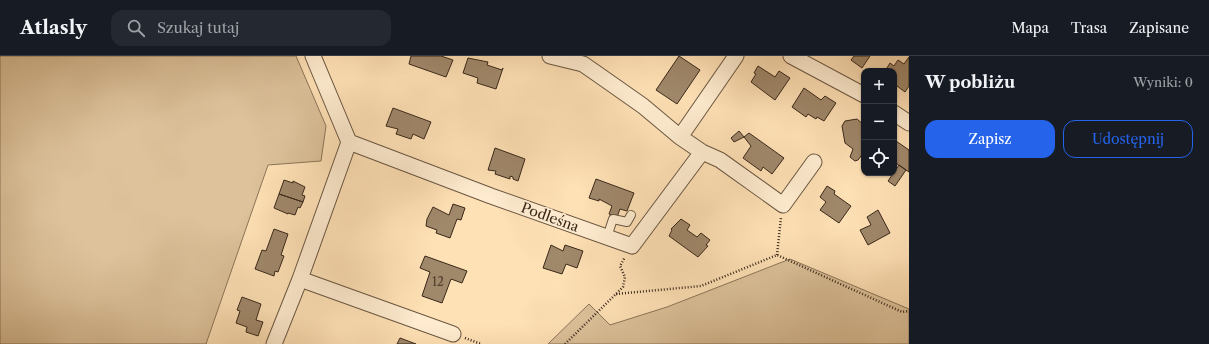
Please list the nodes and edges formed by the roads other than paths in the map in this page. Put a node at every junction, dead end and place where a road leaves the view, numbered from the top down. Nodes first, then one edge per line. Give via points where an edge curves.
1 (313, 56) edge
2 (550, 56) edge
3 (736, 56) edge
4 (791, 56) edge
5 (861, 93) edge
6 (897, 115) edge
7 (909, 123) edge
8 (683, 134) junction
9 (349, 142) junction
10 (702, 152) junction
11 (814, 162) dead end
12 (631, 214) dead end
13 (607, 237) junction
14 (300, 279) junction
15 (453, 334) road end
16 (274, 344) edge

1 - 9 street
2 - 8 street via 583,64
3 - 8 street
4 - 5 street
6 - 7 street
8 - 10 street
9 - 13 street, Podleśna
9 - 14 street
10 - 11 street via 720,160 783,205
10 - 13 street, Podleśna via 632,246
12 - 13 lane via 627,222 613,218
14 - 15 street
14 - 16 street

